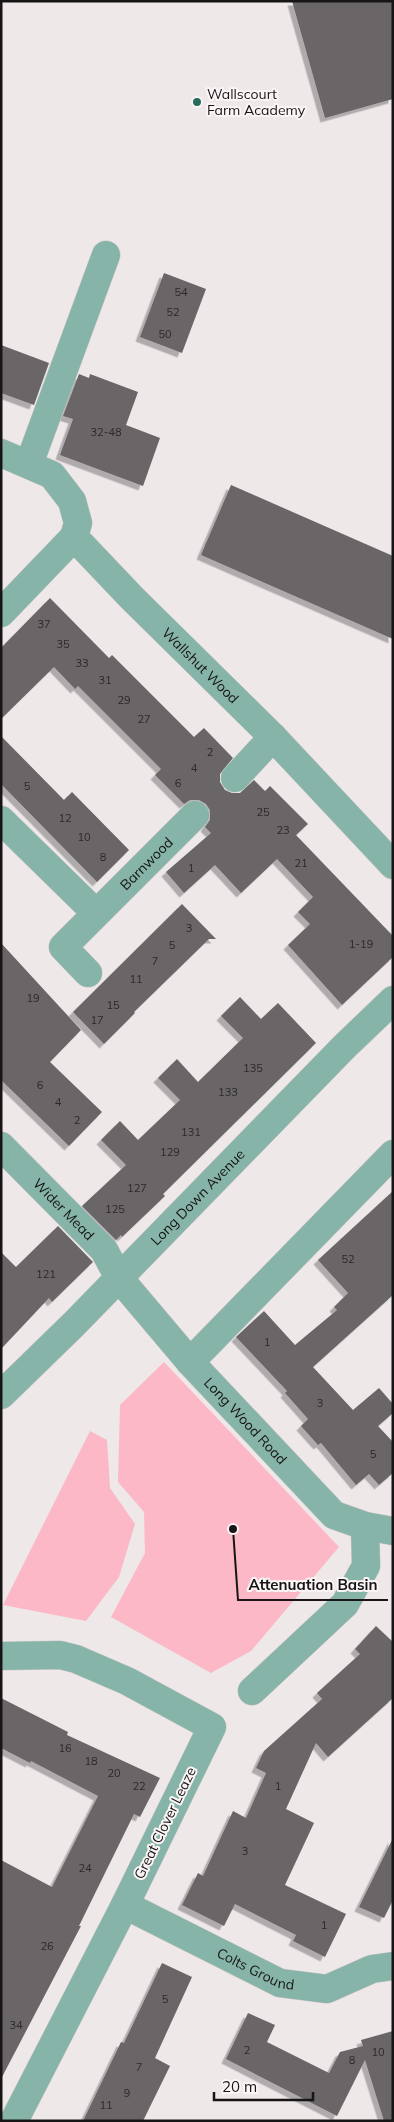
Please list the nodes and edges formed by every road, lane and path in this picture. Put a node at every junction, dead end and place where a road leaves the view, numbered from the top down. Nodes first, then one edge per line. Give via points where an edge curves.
1 (106, 255) dead end
2 (1, 452) edge
3 (29, 464) junction
4 (74, 537) junction
5 (1, 613) edge
6 (273, 737) junction
7 (235, 778) dead end
8 (195, 815) dead end
9 (1, 820) edge
10 (393, 866) edge
11 (96, 913) junction
12 (88, 973) dead end
13 (393, 1000) edge
14 (1, 1146) edge
15 (393, 1154) edge
16 (119, 1278) junction
17 (190, 1362) junction
18 (1, 1395) edge
19 (365, 1526) junction
20 (393, 1531) edge
21 (1, 1656) edge
22 (252, 1691) dead end
23 (125, 1905) junction
24 (393, 1966) edge
25 (14, 2121) edge

1 - 3 street
2 - 3 street
3 - 4 street via 52,475 72,501 78,524
4 - 5 street
4 - 6 street, Wallshut Wood
6 - 7 street
6 - 10 street, Wallshut Wood
8 - 11 street, Barnwood
9 - 11 street
11 - 12 street, Barnwood via 63,947
13 - 16 street, Long Down Avenue
14 - 16 street, Wider Mead via 104,1250
15 - 17 street
16 - 17 street, Long Wood Road
16 - 18 street, Long Down Avenue
17 - 19 street, Long Wood Road via 334,1515
19 - 20 street, Long Wood Road
19 - 22 street via 366,1566 345,1604
21 - 23 street, Great Clover Leaze via 60,1655 76,1659 127,1680 212,1727
23 - 24 street, Colts Ground via 280,1983 327,1989 372,1969
23 - 25 street, Great Clover Leaze

